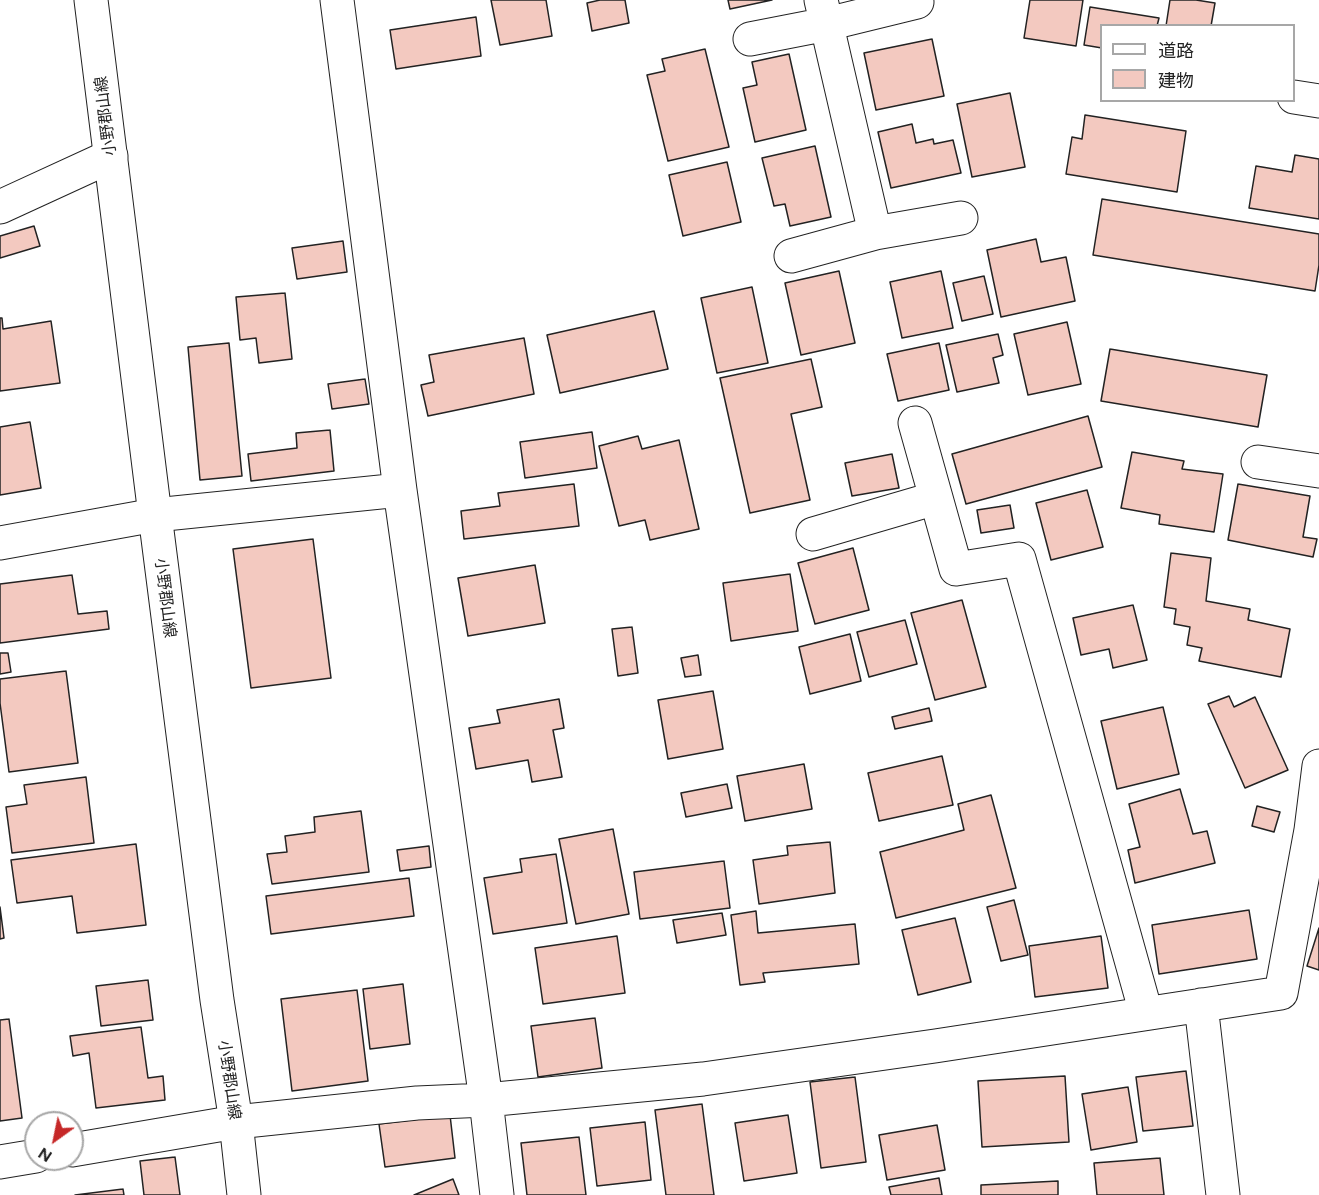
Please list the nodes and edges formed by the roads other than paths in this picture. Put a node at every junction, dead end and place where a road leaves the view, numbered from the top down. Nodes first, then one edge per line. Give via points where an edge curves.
1 (91, 0) edge
2 (337, 0) edge
3 (917, 2) dead end
4 (824, 12) edge
5 (750, 39) dead end
6 (1295, 97) edge
7 (1319, 101) edge
8 (111, 156) junction
9 (0, 207) edge
10 (961, 218) dead end
11 (874, 233) junction
12 (791, 256) dead end
13 (915, 423) dead end
14 (1258, 462) dead end
15 (1319, 471) edge
16 (400, 490) junction
17 (936, 498) junction
18 (155, 515) junction
19 (813, 534) dead end
20 (0, 543) edge
21 (1319, 766) edge
22 (1315, 831) edge
23 (1201, 1005) junction
24 (1146, 1013) junction
25 (486, 1100) junction
26 (236, 1122) junction
27 (84, 1148) edge
28 (24, 1158) edge
29 (0, 1162) edge
30 (244, 1195) edge
31 (497, 1195) edge
32 (1222, 1195) edge

1 - 8 street, 小野郡山線
2 - 16 street
3 - 4 street
4 - 5 street
4 - 11 street
6 - 7 street
8 - 9 street
8 - 18 street, 小野郡山線
10 - 11 street
11 - 12 street
13 - 17 street
14 - 15 street
16 - 18 street
16 - 25 street
17 - 19 street
17 - 24 street via 956,569 1019,559
18 - 20 street
18 - 26 street, 小野郡山線
21 - 22 street
22 - 23 street via 1281,993
23 - 24 street
23 - 32 street
24 - 25 street via 703,1079
25 - 26 street via 417,1103
25 - 31 street
26 - 27 street
26 - 30 street, 小野郡山線
28 - 29 street

